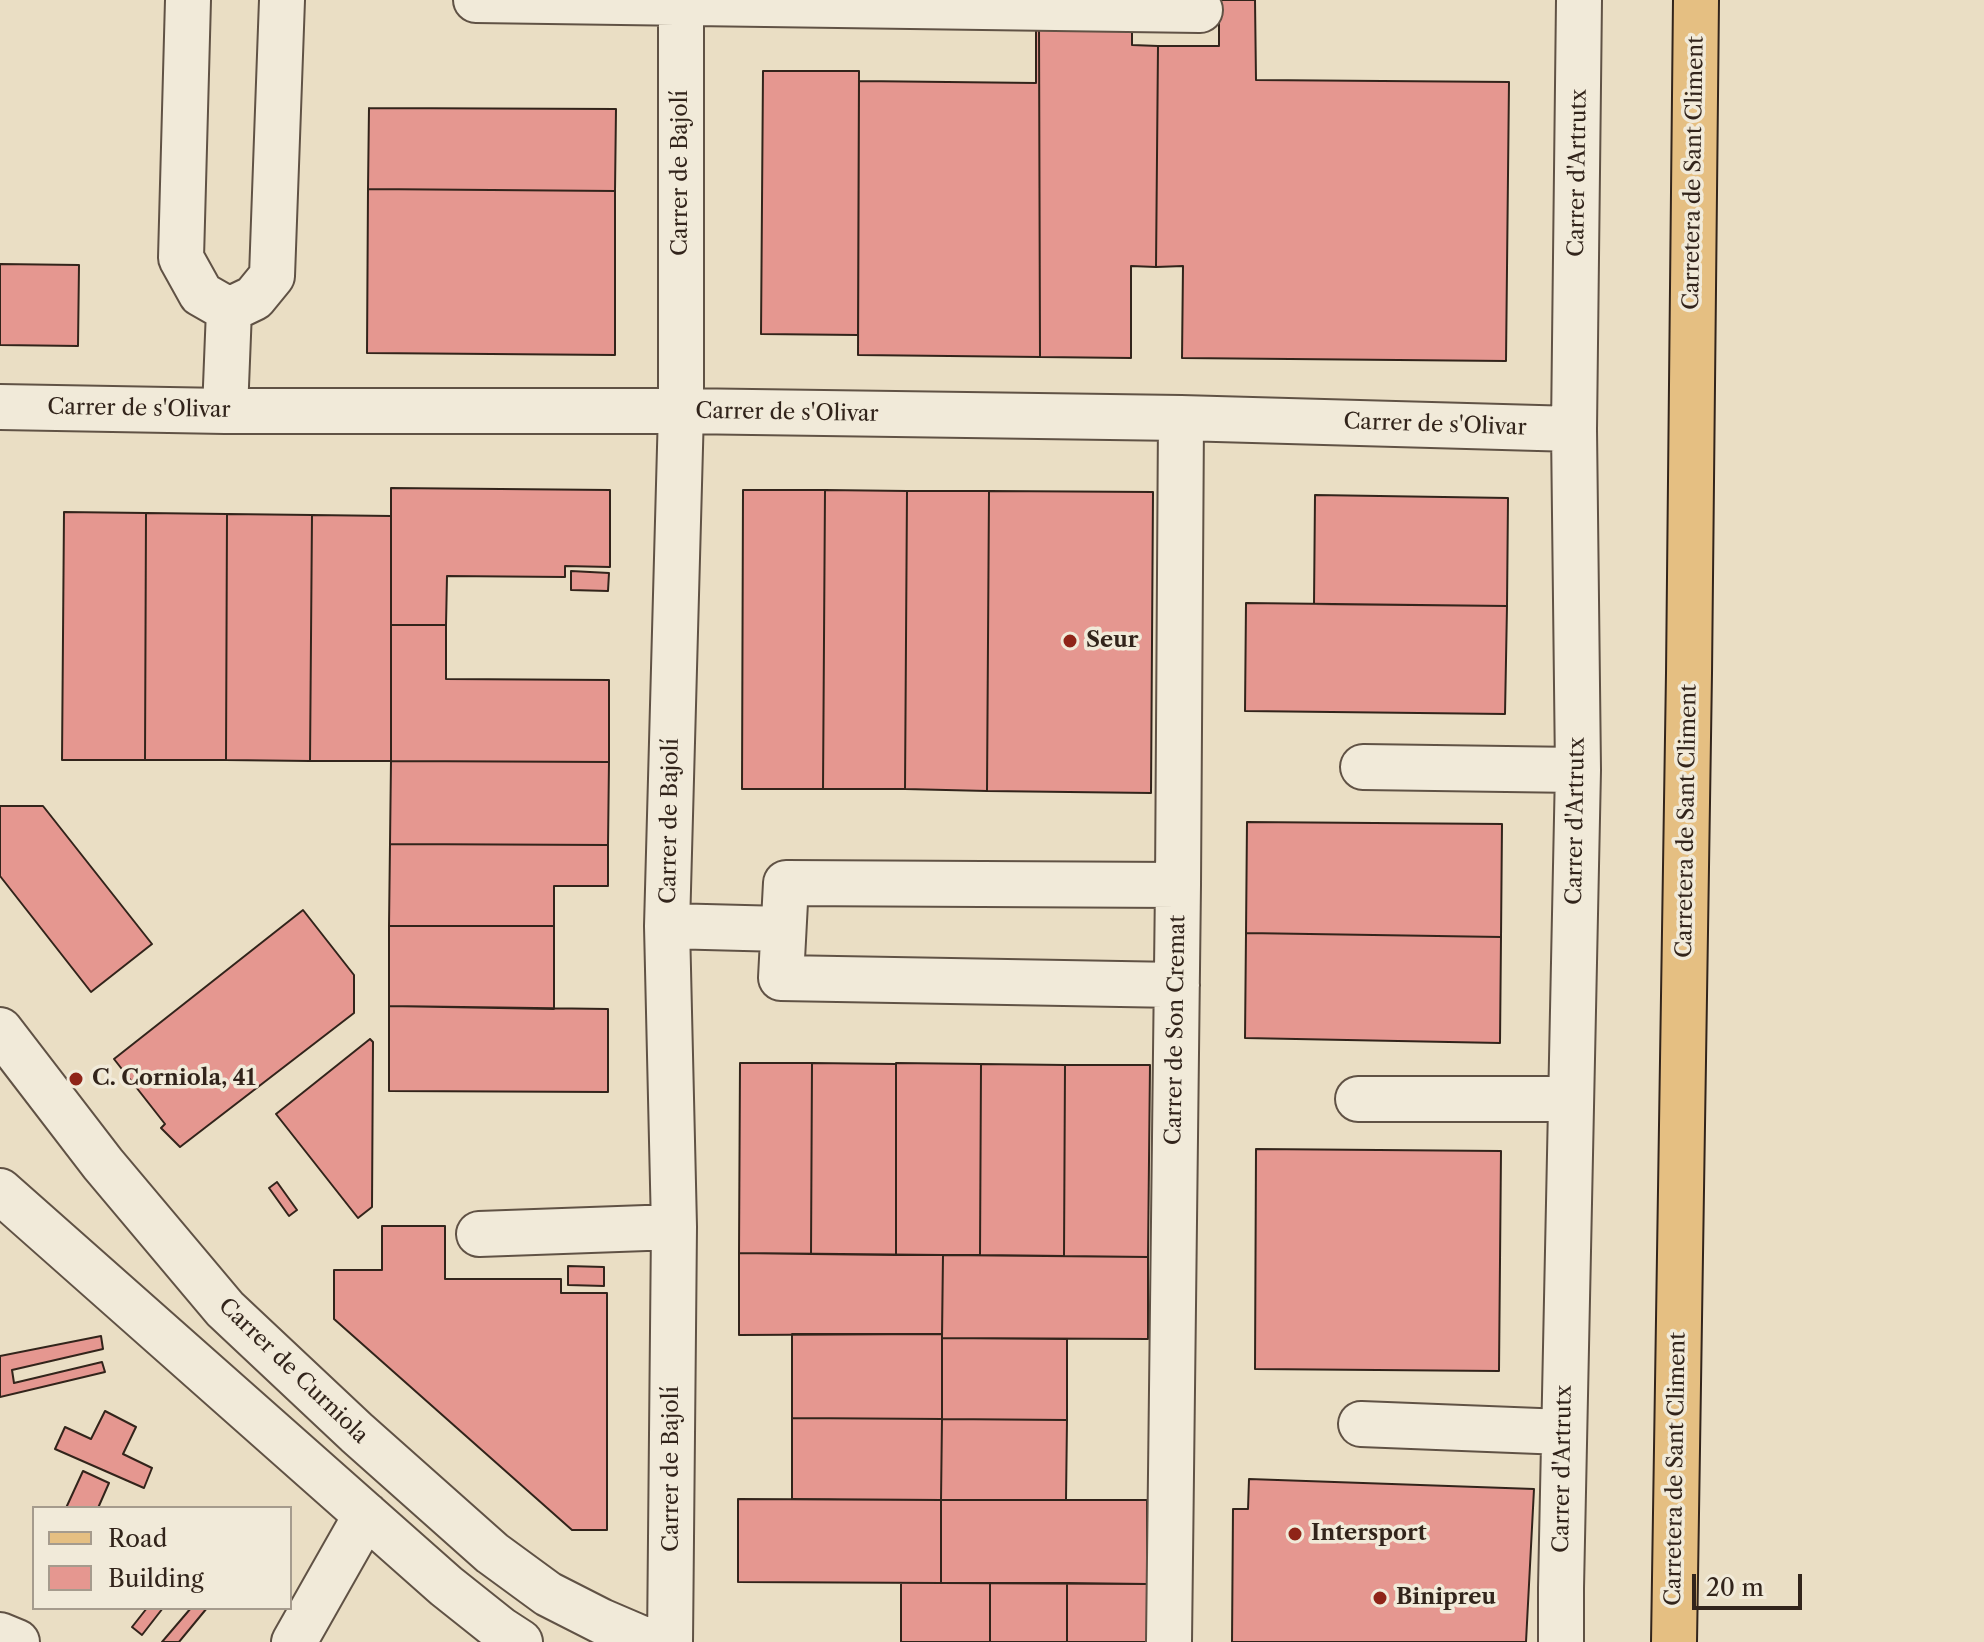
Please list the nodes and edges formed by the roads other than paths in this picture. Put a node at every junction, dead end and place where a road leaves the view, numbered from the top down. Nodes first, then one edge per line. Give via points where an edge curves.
1 (188, 0) edge
2 (282, 0) edge
3 (476, 0) edge
4 (1579, 0) edge
5 (1696, 0) edge
6 (681, 1) edge
7 (1200, 10) dead end
8 (229, 310) junction
9 (0, 407) edge
10 (225, 411) junction
11 (681, 411) junction
12 (1181, 418) junction
13 (1574, 429) junction
14 (1363, 767) dead end
15 (1578, 770) junction
16 (1178, 885) junction
17 (667, 926) junction
18 (783, 929) junction
19 (1177, 985) junction
20 (0, 1030) edge
21 (0, 1069) edge
22 (1358, 1099) dead end
23 (1571, 1099) junction
24 (0, 1161) edge
25 (96, 1171) junction
26 (0, 1191) edge
27 (674, 1227) junction
28 (479, 1234) dead end
29 (1361, 1424) dead end
30 (1564, 1432) junction
31 (366, 1515) junction
32 (0, 1635) edge
33 (17, 1642) edge
34 (294, 1642) edge
35 (520, 1642) edge
36 (650, 1642) edge
37 (670, 1642) edge
38 (1169, 1642) edge
39 (1561, 1642) edge
40 (1674, 1642) edge

1 - 8 street via 181,258 201,294
2 - 8 street via 272,276 254,298
3 - 6 street
4 - 13 street, Carrer d'Artrutx
5 - 40 main road, Carretera de Sant Climent
6 - 7 street
6 - 11 street, Carrer de Bajolí
8 - 10 street
9 - 10 street, Carrer de s'Olivar
10 - 11 street, Carrer de s'Olivar
11 - 12 street, Carrer de s'Olivar
11 - 17 street, Carrer de Bajolí
12 - 13 street, Carrer de s'Olivar
12 - 16 street, Carrer de Son Cremat
13 - 15 street, Carrer d'Artrutx
14 - 15 street
15 - 23 street, Carrer d'Artrutx
16 - 18 street via 786,883
16 - 19 street, Carrer de Son Cremat
17 - 18 street
17 - 27 street, Carrer de Bajolí
18 - 19 street via 781,978
19 - 38 street, Carrer de Son Cremat
20 - 25 street, Carrer de Curniola
21 - 25 street
22 - 23 street
23 - 30 street, Carrer d'Artrutx
24 - 25 street via 194,1331 209,1318
25 - 36 street, Carrer de Curniola via 225,1309 492,1553 548,1594
26 - 31 street
27 - 28 street
27 - 37 street, Carrer de Bajolí
29 - 30 street
30 - 39 street, Carrer d'Artrutx
31 - 34 street
31 - 35 street
32 - 33 street

